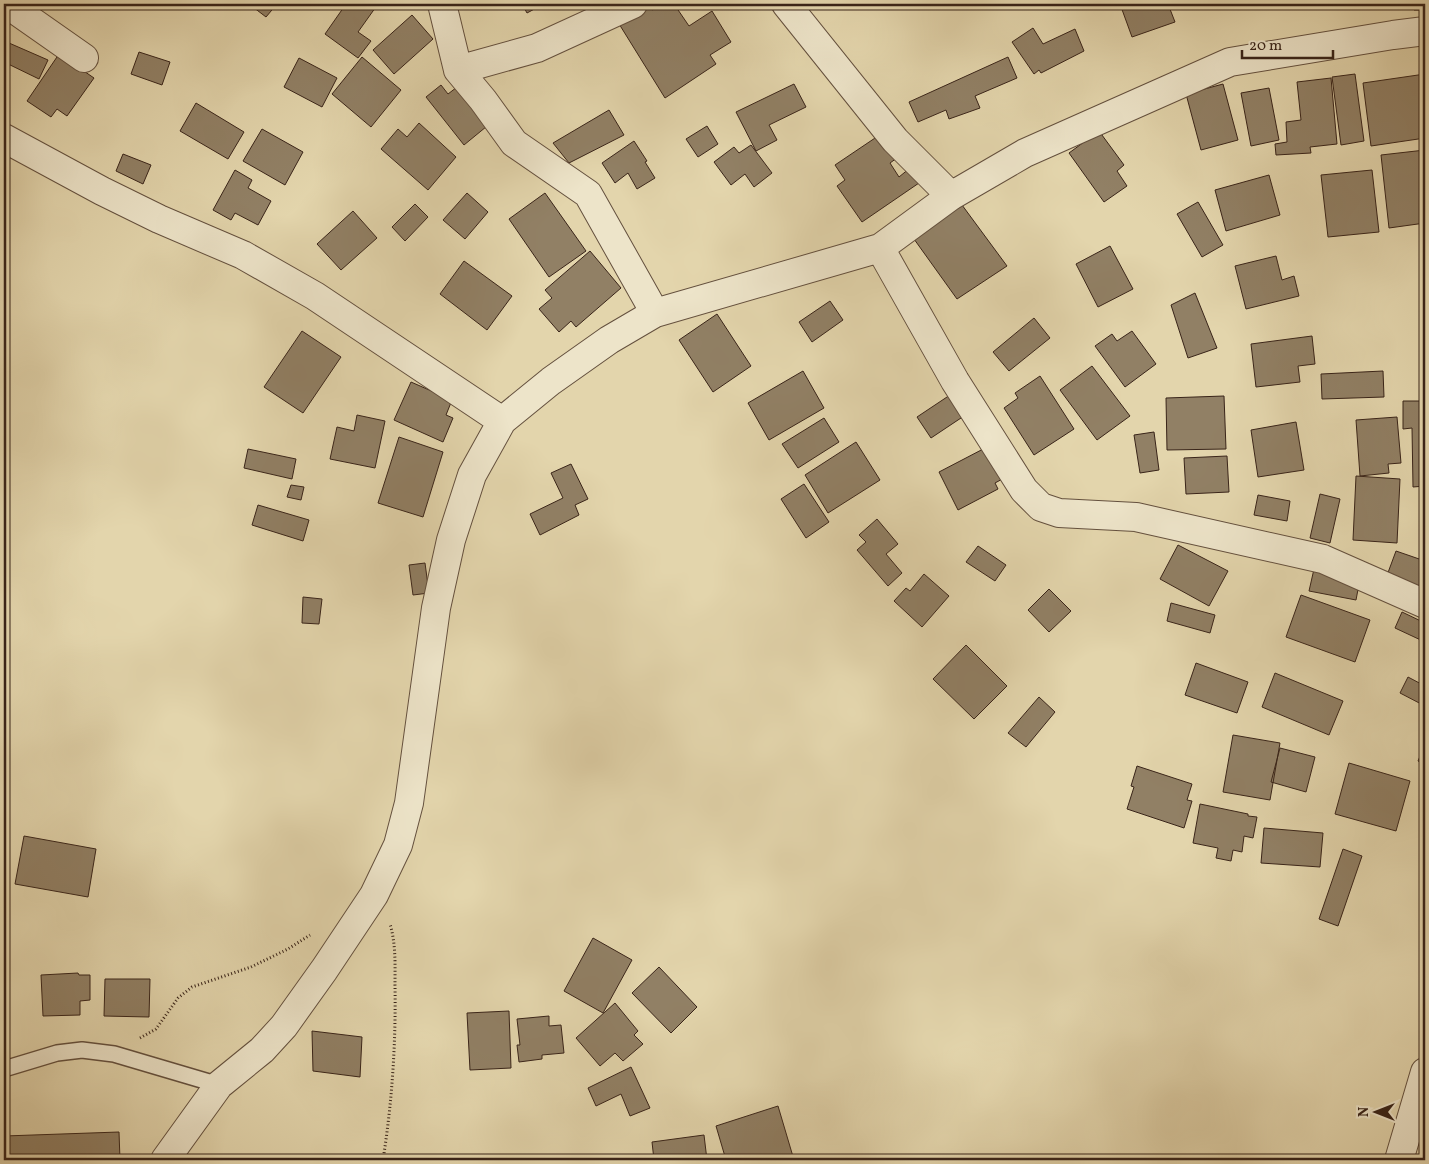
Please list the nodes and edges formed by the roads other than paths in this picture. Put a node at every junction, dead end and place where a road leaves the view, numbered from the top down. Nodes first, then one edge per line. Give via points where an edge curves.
1 (6, 4) edge
2 (442, 4) edge
3 (633, 4) edge
4 (786, 4) edge
5 (1425, 31) edge
6 (84, 58) dead end
7 (458, 70) junction
8 (4, 138) edge
9 (951, 196) junction
10 (880, 248) junction
11 (655, 313) junction
12 (502, 422) junction
13 (1425, 604) edge
14 (4, 1068) edge
15 (1425, 1072) edge
16 (219, 1085) junction
17 (165, 1160) edge
18 (1399, 1160) edge

1 - 6 street
2 - 7 street
3 - 7 street via 537,48
4 - 9 street via 895,140
5 - 9 street via 1230,62 1024,153
7 - 11 street via 514,143 588,194
8 - 12 street via 159,219 243,255 307,292
9 - 10 street
10 - 11 street
10 - 13 street via 955,380 1024,490 1041,507 1059,513 1136,517 1323,559
11 - 12 street via 552,380
12 - 16 street via 472,475 451,540 436,608 410,803 398,845 374,895 284,1026 262,1050
14 - 16 lane via 57,1053 82,1050 114,1054
15 - 18 street
16 - 17 street

